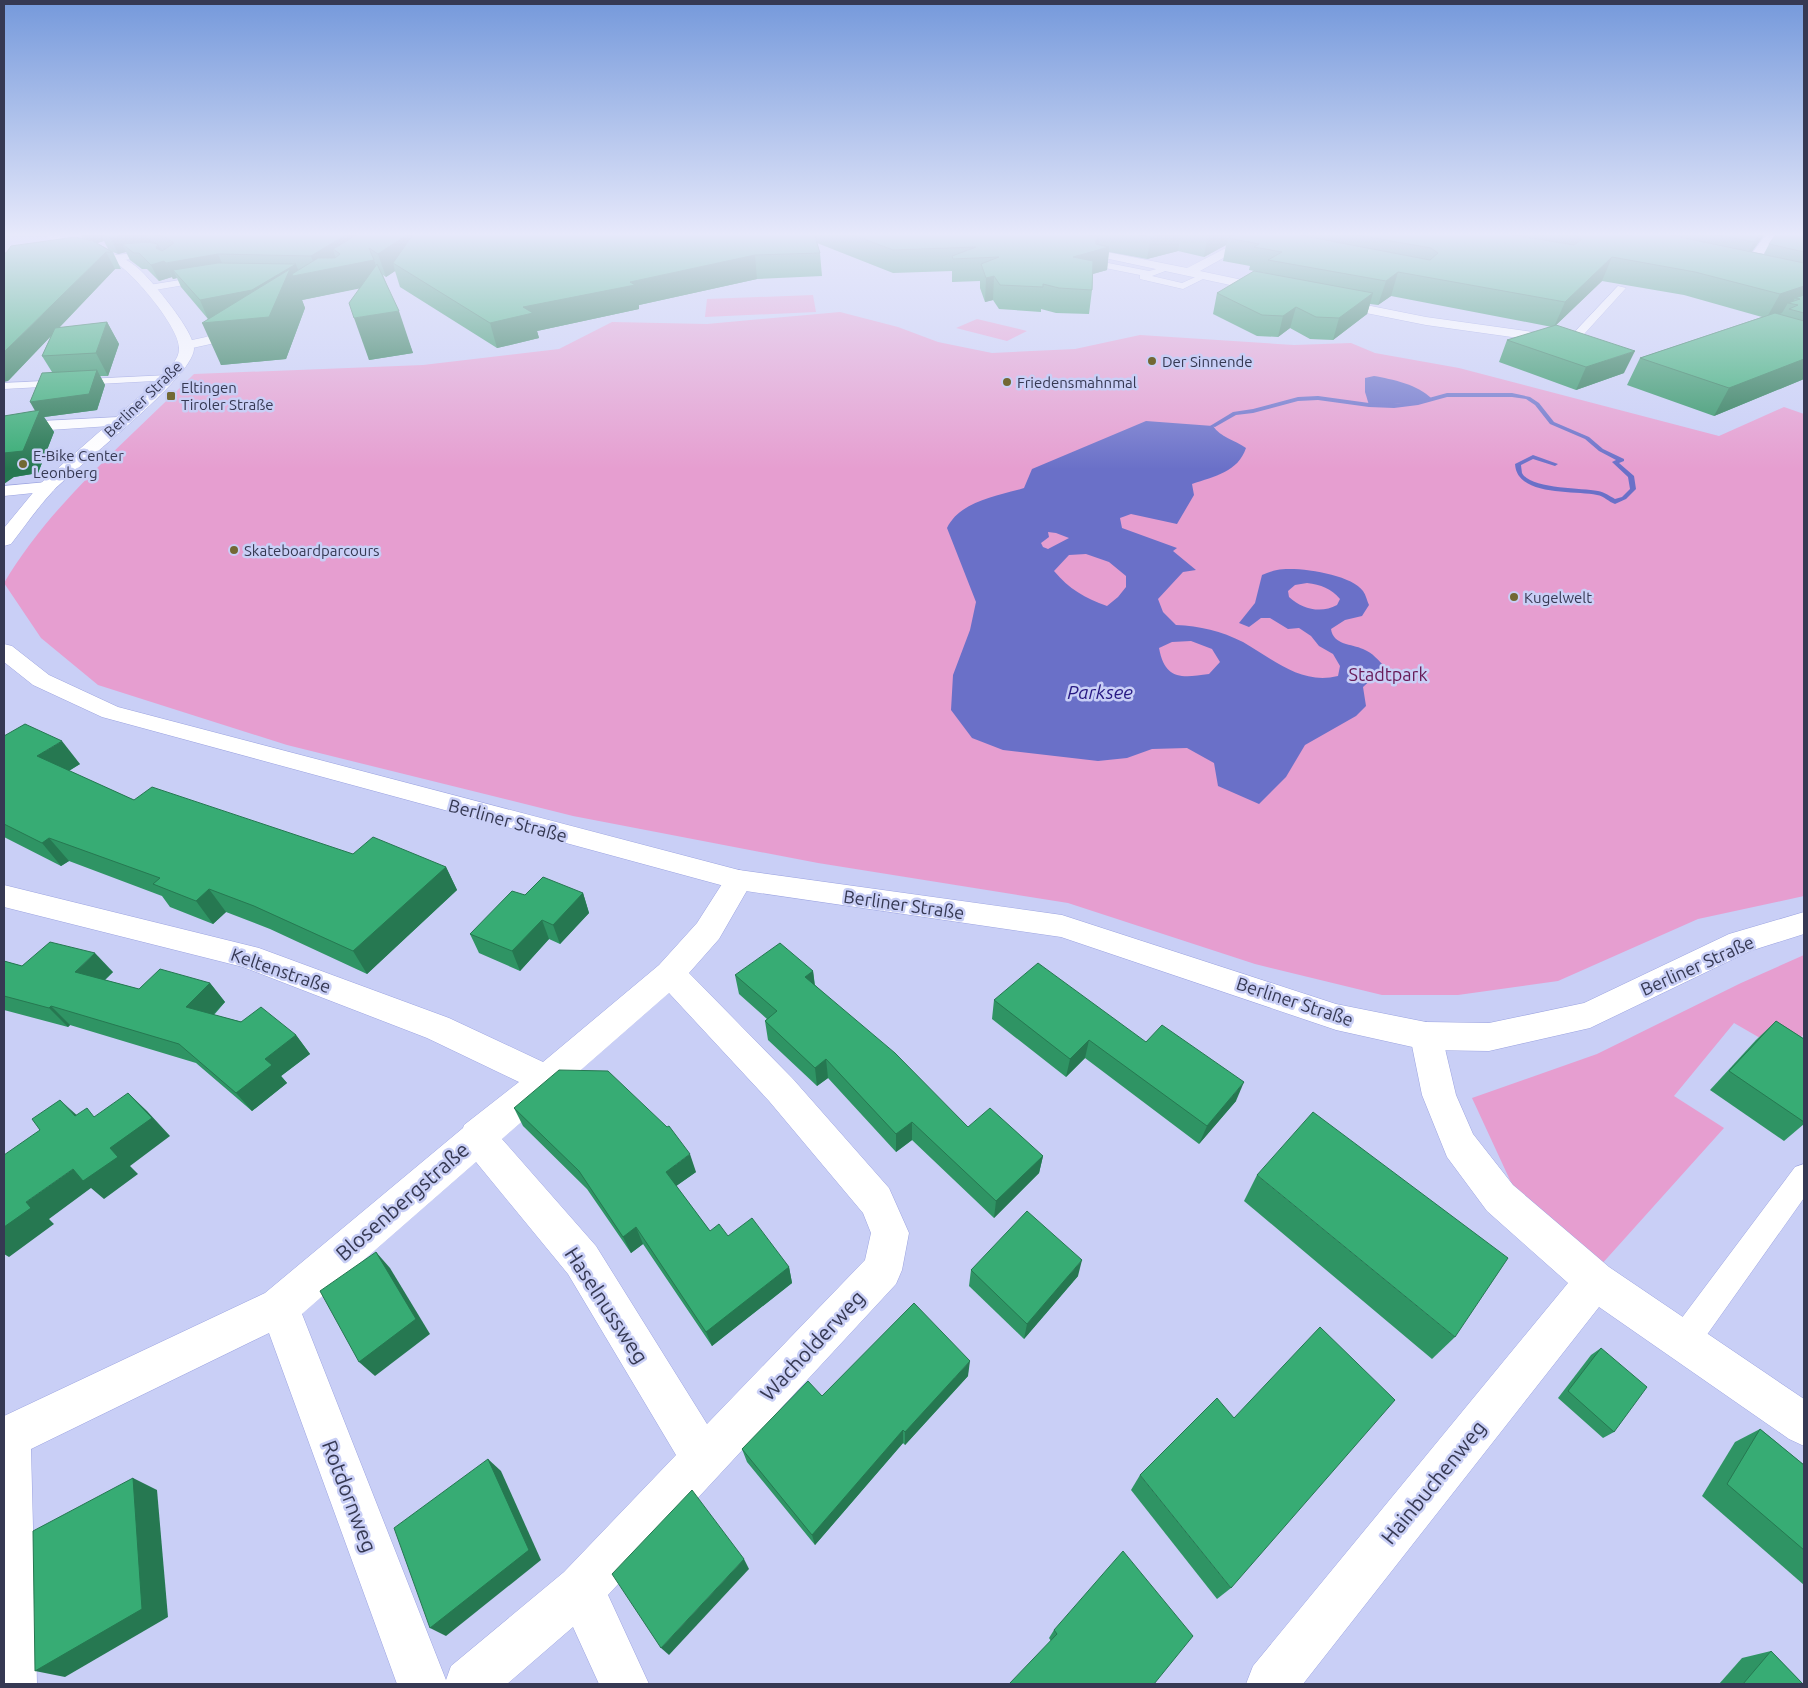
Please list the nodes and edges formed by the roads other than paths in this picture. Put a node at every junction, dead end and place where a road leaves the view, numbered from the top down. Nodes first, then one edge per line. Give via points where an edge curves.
1 (166, 312) edge
2 (1383, 312) edge
3 (1599, 312) edge
4 (254, 319) edge
5 (1572, 340) junction
6 (1592, 342) edge
7 (188, 345) junction
8 (169, 378) junction
9 (4, 386) edge
10 (120, 422) junction
11 (4, 428) edge
12 (47, 488) junction
13 (4, 491) edge
14 (4, 540) edge
15 (12, 658) edge
16 (739, 880) junction
17 (4, 896) edge
18 (1804, 924) edge
19 (670, 974) junction
20 (1426, 1036) junction
21 (546, 1079) junction
22 (477, 1136) junction
23 (1804, 1176) edge
24 (1595, 1281) junction
25 (278, 1307) junction
26 (1683, 1342) junction
27 (1804, 1424) edge
28 (6, 1438) edge
29 (704, 1460) junction
30 (581, 1589) junction
31 (12, 1684) edge
32 (422, 1684) edge
33 (469, 1684) edge
34 (624, 1684) edge
35 (1271, 1684) edge

1 - 7 street, Berliner Straße
2 - 5 street via 1441,323
3 - 5 lane
4 - 7 street via 238,330
5 - 6 street
7 - 8 street, Berliner Straße via 185,359
8 - 9 lane
8 - 10 street, Berliner Straße
10 - 11 street
10 - 12 street, Berliner Straße
12 - 13 street
12 - 14 street, Berliner Straße
15 - 16 street, Berliner Straße via 41,680 110,712
16 - 19 street, Blosenbergstraße via 708,931
16 - 20 street, Berliner Straße via 1062,926 1336,1017
17 - 21 street, Keltenstraße via 248,956 438,1028
18 - 20 street, Berliner Straße via 1740,942 1590,1015 1489,1037
19 - 21 street, Blosenbergstraße
19 - 29 street, Wacholderweg via 780,1090 876,1201 890,1233 882,1270
20 - 24 street via 1439,1095 1460,1145 1500,1198
21 - 22 street, Blosenbergstraße
22 - 25 street, Blosenbergstraße
22 - 29 street, Haselnussweg via 582,1260
23 - 26 lane
24 - 26 street
24 - 35 street, Hainbuchenweg
25 - 28 street, Blosenbergstraße
25 - 32 street, Rotdornweg
26 - 27 street
28 - 31 street
29 - 30 street, Wacholderweg
30 - 33 street, Wacholderweg
30 - 34 street

